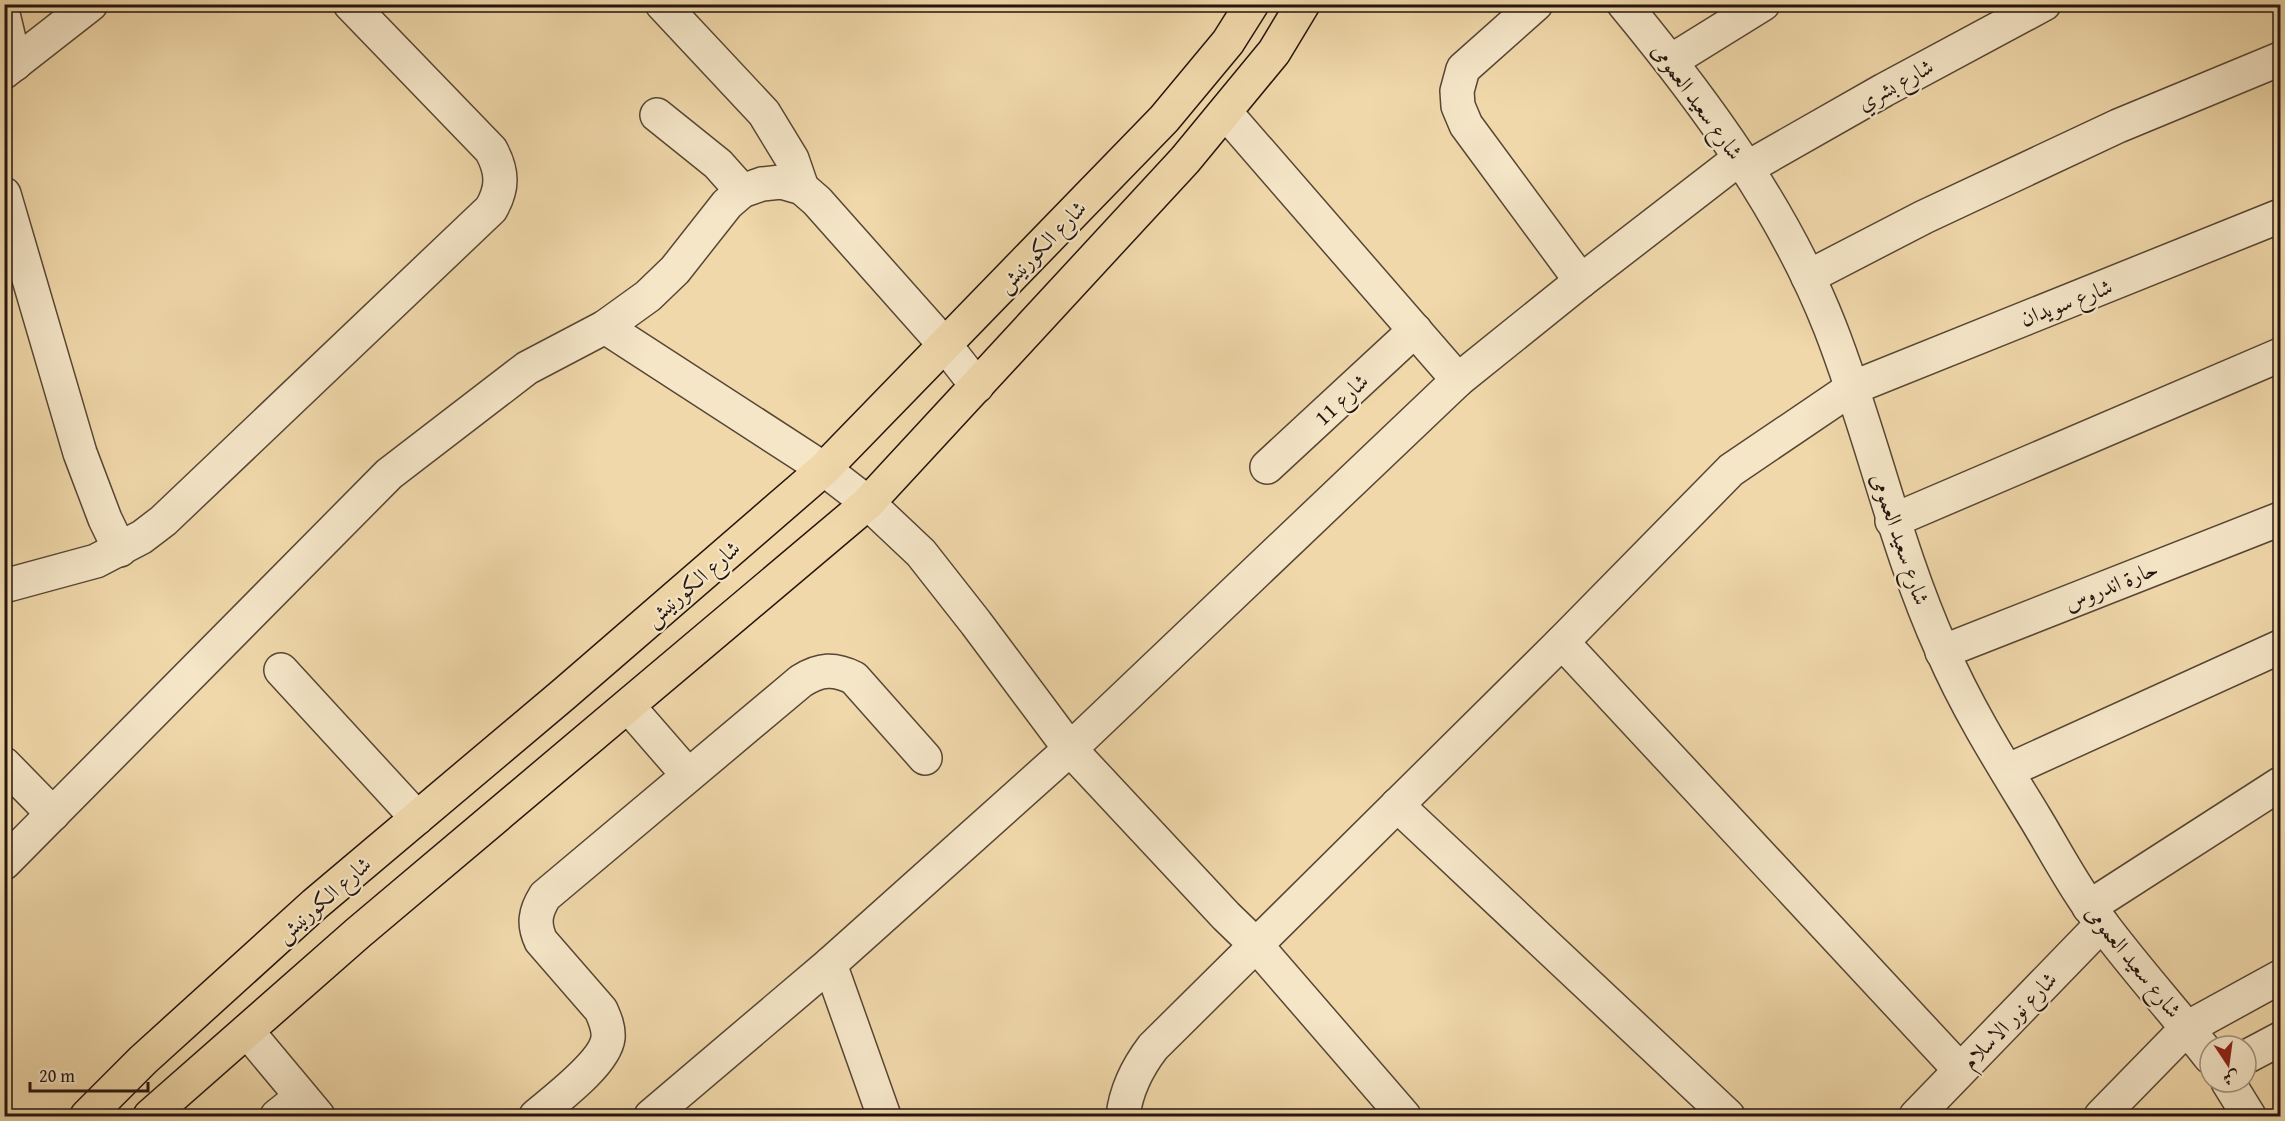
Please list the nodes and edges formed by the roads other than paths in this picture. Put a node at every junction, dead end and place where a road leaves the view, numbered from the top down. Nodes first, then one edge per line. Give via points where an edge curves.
1 (91, 4) edge
2 (350, 4) edge
3 (662, 4) edge
4 (1252, 4) edge
5 (1303, 4) edge
6 (1536, 4) edge
7 (1624, 4) edge
8 (1763, 4) edge
9 (2044, 4) edge
10 (4, 18) edge
11 (2280, 59) edge
12 (1671, 61) junction
13 (10, 68) edge
14 (1225, 112) junction
15 (657, 115) dead end
16 (1743, 163) junction
17 (802, 188) junction
18 (742, 191) junction
19 (4, 194) edge
20 (2280, 216) edge
21 (1808, 277) junction
22 (1581, 281) junction
23 (605, 327) junction
24 (1415, 330) junction
25 (945, 345) junction
26 (2280, 355) edge
27 (1458, 380) junction
28 (977, 386) junction
29 (1852, 388) junction
30 (1266, 467) dead end
31 (824, 469) junction
32 (868, 503) junction
33 (2280, 519) edge
34 (1893, 521) junction
35 (120, 550) junction
36 (4, 586) edge
37 (1562, 642) junction
38 (2280, 647) edge
39 (1942, 652) junction
40 (281, 670) dead end
41 (628, 706) junction
42 (1070, 749) junction
43 (925, 758) dead end
44 (6, 768) edge
45 (2007, 771) junction
46 (688, 775) junction
47 (2280, 784) edge
48 (1397, 805) junction
49 (53, 814) junction
50 (417, 818) junction
51 (4, 863) edge
52 (2096, 915) junction
53 (1256, 945) junction
54 (830, 964) junction
55 (2280, 977) edge
56 (2187, 1028) junction
57 (246, 1031) junction
58 (2280, 1039) edge
59 (2198, 1042) edge
60 (2258, 1051) edge
61 (1960, 1070) junction
62 (2234, 1094) edge
63 (299, 1110) edge
64 (2245, 1114) edge
65 (87, 1116) edge
66 (150, 1116) edge
67 (536, 1116) edge
68 (651, 1116) edge
69 (884, 1116) edge
70 (1123, 1116) edge
71 (1404, 1116) edge
72 (1728, 1116) edge
73 (1916, 1116) edge
74 (2102, 1116) edge

1 - 13 street
2 - 35 street via 491,150 499,165 498,195 491,209 169,515
3 - 17 street via 764,113 792,159
4 - 25 main road, شارع الكورنيش via 1228,42 1164,119
5 - 14 main road, شارع الكورنيش via 1274,52
6 - 22 street via 1462,69 1458,106 1466,125
7 - 12 street, شارع سعيد العمومى
8 - 12 street
9 - 16 street, شارع بشري
10 - 13 street
11 - 21 street via 2107,131 1924,217
12 - 16 street, شارع سعيد العمومى
14 - 24 street
14 - 28 main road, شارع الكورنيش
15 - 18 street via 718,164
16 - 21 street, شارع سعيد العمومى
16 - 22 street, شارع بشري
17 - 18 street via 781,182
17 - 25 street
18 - 23 street via 727,204 675,270 648,296
19 - 35 street via 80,453
20 - 29 street, شارع سويدان
21 - 29 street, شارع سعيد العمومى
22 - 27 street, شارع بشري
23 - 31 street
23 - 49 street via 527,368 389,474
24 - 27 street
24 - 30 street, شارع 11
25 - 28 street
25 - 31 main road, شارع الكورنيش
26 - 34 street
27 - 42 street, شارع بشري
28 - 32 main road, شارع الكورنيش
29 - 34 street, شارع سعيد العمومى
29 - 37 street, شارع سويدان via 1731,470
31 - 32 street
31 - 50 main road, شارع الكورنيش
32 - 41 main road, شارع الكورنيش
32 - 42 street via 921,553
33 - 39 street, حارة اندروس
34 - 39 street, شارع سعيد العمومى via 1913,584
35 - 36 street via 96,561
37 - 48 street, شارع سويدان
37 - 61 street
38 - 45 street
39 - 45 street, شارع سعيد العمومى
40 - 50 street
41 - 46 street
41 - 57 main road, شارع الكورنيش
42 - 53 street
42 - 54 street, شارع بشري
43 - 46 street via 854,678 841,671 827,670 801,681
44 - 49 street
45 - 52 street, شارع سعيد العمومى
46 - 67 street via 545,896 538,907 536,930 541,941 601,1010 608,1037 596,1062
47 - 52 street, شارع نور الاسلام
48 - 53 street, شارع سويدان
48 - 72 street
49 - 51 street
50 - 65 main road, شارع الكورنيش via 298,919
52 - 56 street, شارع سعيد العمومى
52 - 61 street, شارع نور الاسلام
53 - 70 street, شارع سويدان via 1153,1047 1130,1085
53 - 71 street
54 - 68 street, شارع بشري
54 - 69 street
55 - 56 street
56 - 59 street, شارع سعيد العمومى
56 - 74 street
57 - 63 street
57 - 66 main road, شارع الكورنيش
58 - 60 street
61 - 73 street, شارع نور الاسلام
62 - 64 street

